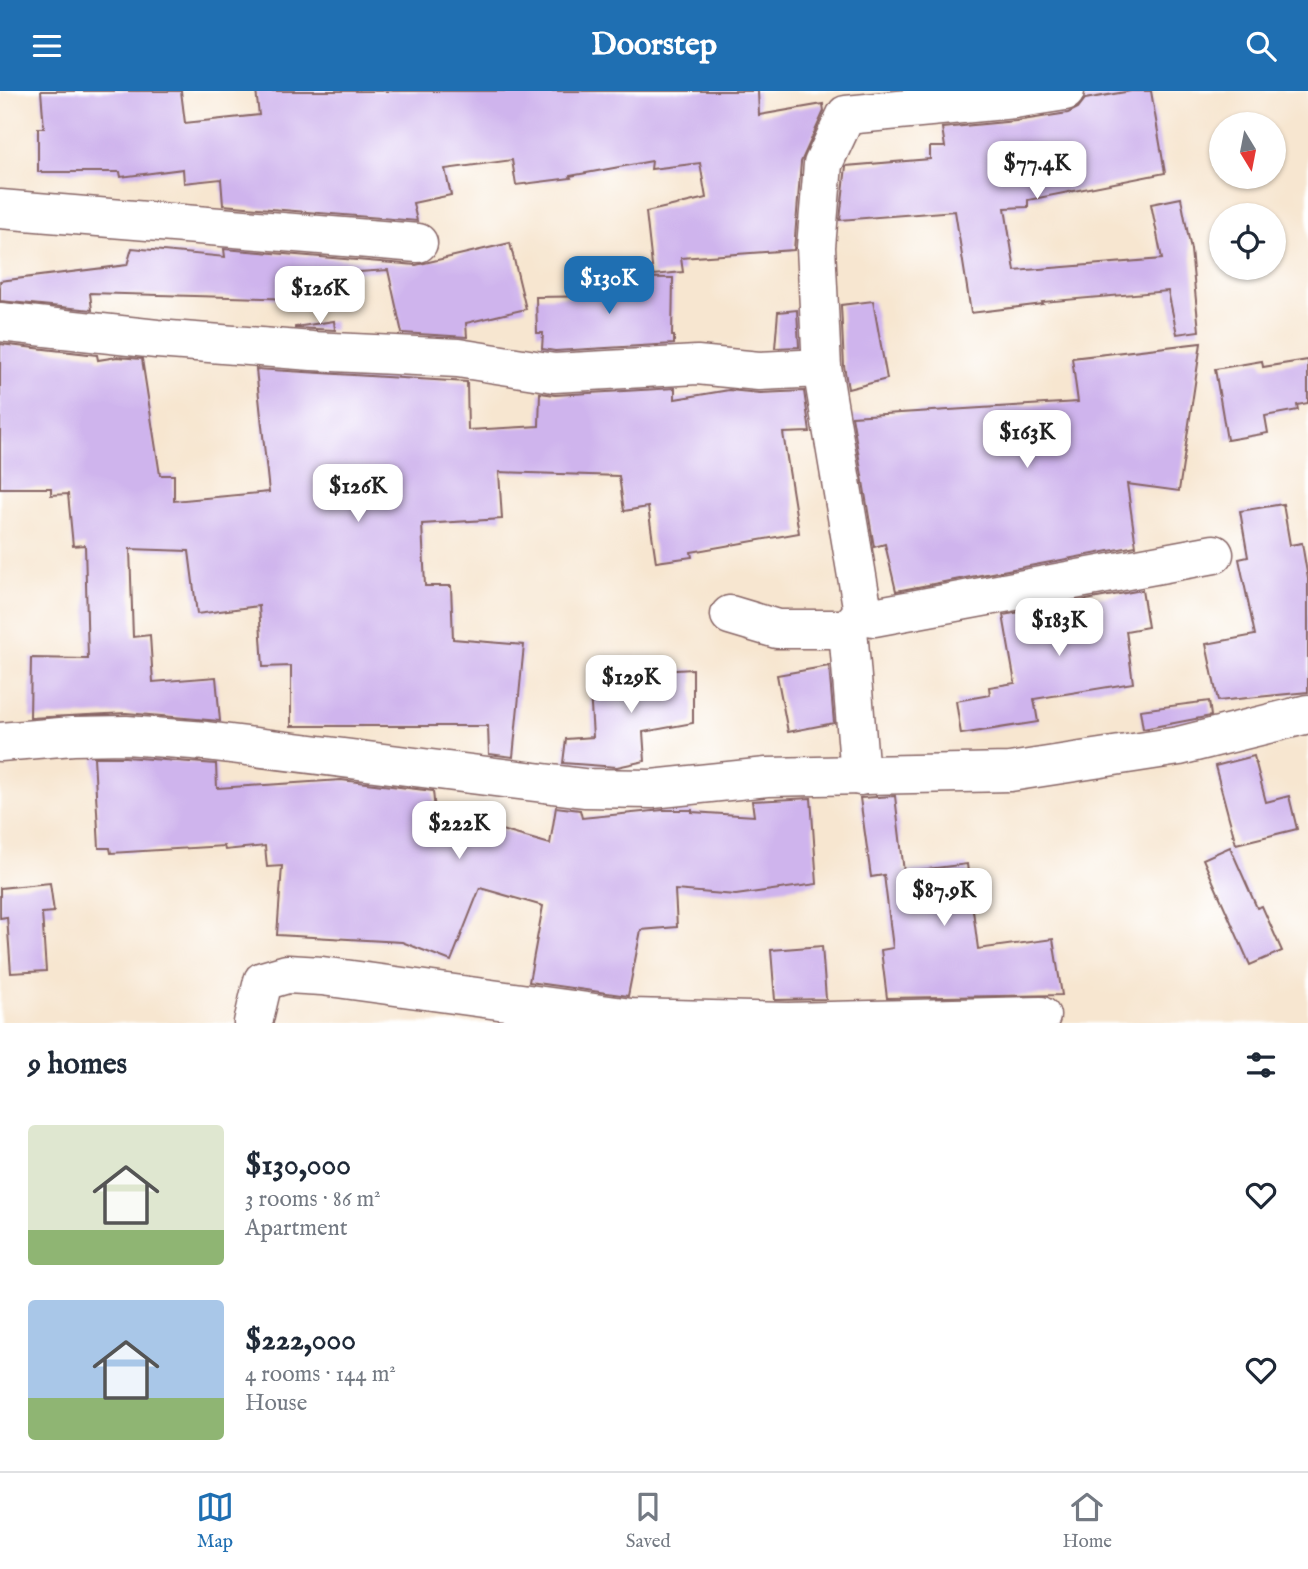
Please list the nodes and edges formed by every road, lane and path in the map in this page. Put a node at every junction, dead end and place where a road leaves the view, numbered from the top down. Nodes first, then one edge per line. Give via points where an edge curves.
1 (1065, 91) edge
2 (847, 103) edge
3 (0, 209) edge
4 (418, 243) dead end
5 (0, 322) edge
6 (822, 368) junction
7 (1214, 554) dead end
8 (730, 615) dead end
9 (856, 620) junction
10 (1308, 714) edge
11 (0, 742) edge
12 (860, 776) junction
13 (1041, 1016) dead end
14 (253, 1023) edge

1 - 2 street via 1014,99
2 - 6 street via 823,164 816,247
3 - 4 street
5 - 6 street via 157,339 458,358 554,373 697,365 759,371
6 - 9 street
7 - 9 street
8 - 9 street via 777,629
9 - 12 street
10 - 12 street via 1179,746 1010,772
11 - 12 street via 126,735 206,741 584,788 652,789 767,777
13 - 14 street via 788,1022 631,1018 287,974 263,981

